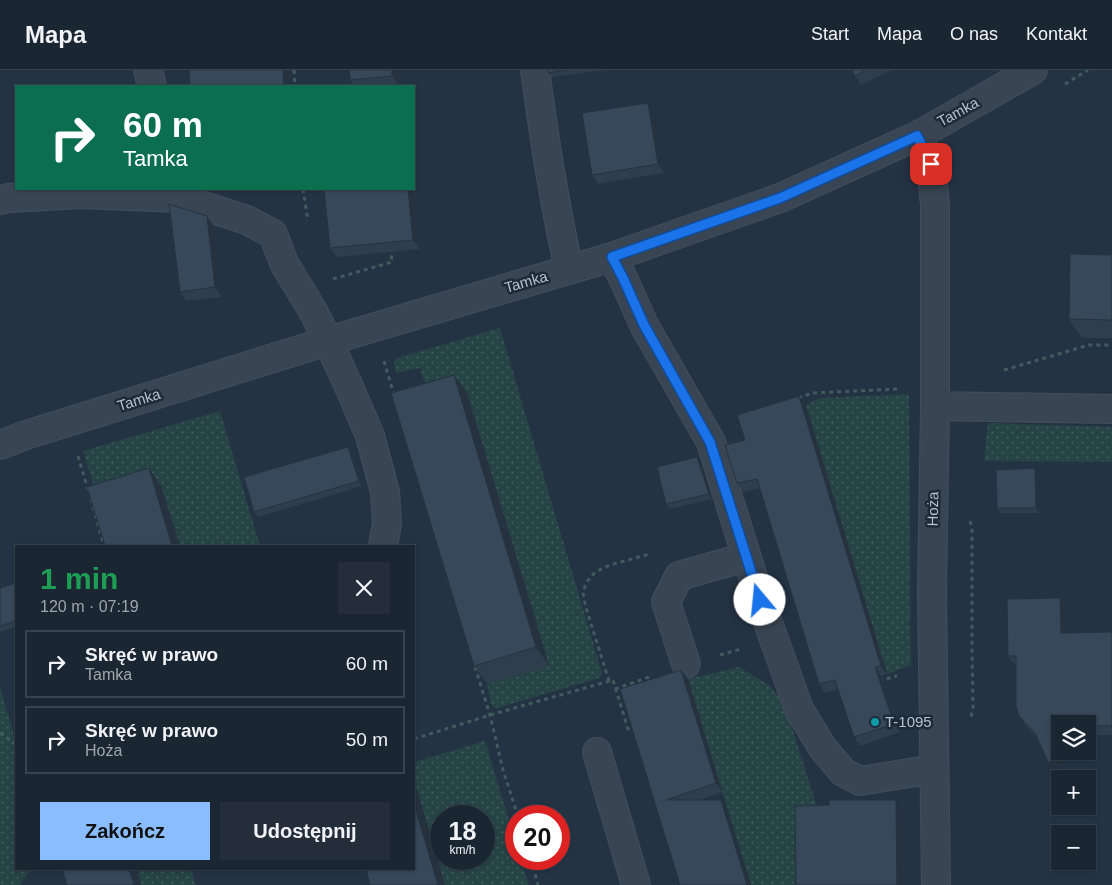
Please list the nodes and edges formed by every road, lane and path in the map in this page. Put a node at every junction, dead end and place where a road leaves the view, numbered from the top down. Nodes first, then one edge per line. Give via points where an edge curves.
1 (148, 70) edge
2 (294, 70) edge
3 (535, 70) edge
4 (1033, 70) edge
5 (1088, 70) edge
6 (152, 85) edge
7 (295, 85) edge
8 (1064, 85) dead end
9 (917, 136) junction
10 (176, 194) edge
11 (0, 200) edge
12 (391, 251) edge
13 (612, 257) junction
14 (569, 269) junction
15 (332, 279) dead end
16 (328, 341) junction
17 (1112, 346) edge
18 (340, 367) junction
19 (995, 372) dead end
20 (907, 388) dead end
21 (795, 399) edge
22 (396, 403) edge
23 (935, 406) junction
24 (1112, 409) edge
25 (0, 445) edge
26 (78, 454) dead end
27 (969, 518) dead end
28 (104, 545) edge
29 (383, 545) edge
30 (746, 556) junction
31 (686, 664) dead end
32 (475, 666) edge
33 (902, 676) dead end
34 (613, 680) dead end
35 (876, 682) edge
36 (490, 715) junction
37 (970, 721) dead end
38 (0, 732) edge
39 (415, 739) edge
40 (15, 743) edge
41 (597, 752) dead end
42 (934, 769) junction
43 (514, 805) edge
44 (534, 870) edge
45 (538, 885) edge
46 (636, 885) edge
47 (936, 885) edge

1 - 6 street
2 - 7 path
3 - 14 street via 544,138
4 - 9 street, Tamka
5 - 8 path
9 - 13 street, Tamka via 780,198
9 - 23 street, Hoża via 931,164 935,205
10 - 11 street via 82,194
10 - 16 street via 247,220 273,234 284,263
12 - 15 path via 392,262
13 - 14 street, Tamka
13 - 30 street via 644,325 710,442
14 - 16 street, Tamka
16 - 18 street
16 - 25 street, Tamka
17 - 19 path via 1089,345
18 - 22 path via 382,355
18 - 29 street via 370,436 385,492 387,523
20 - 21 path via 812,394
23 - 24 street
23 - 42 street, Hoża
26 - 28 path
27 - 37 path via 972,528 973,708
30 - 31 street via 679,576 666,602
30 - 42 street via 798,709 843,772 860,781
32 - 36 path
33 - 35 path
34 - 36 path
36 - 39 path
36 - 43 path
38 - 40 path
41 - 46 street
42 - 47 street, Hoża
44 - 45 path

